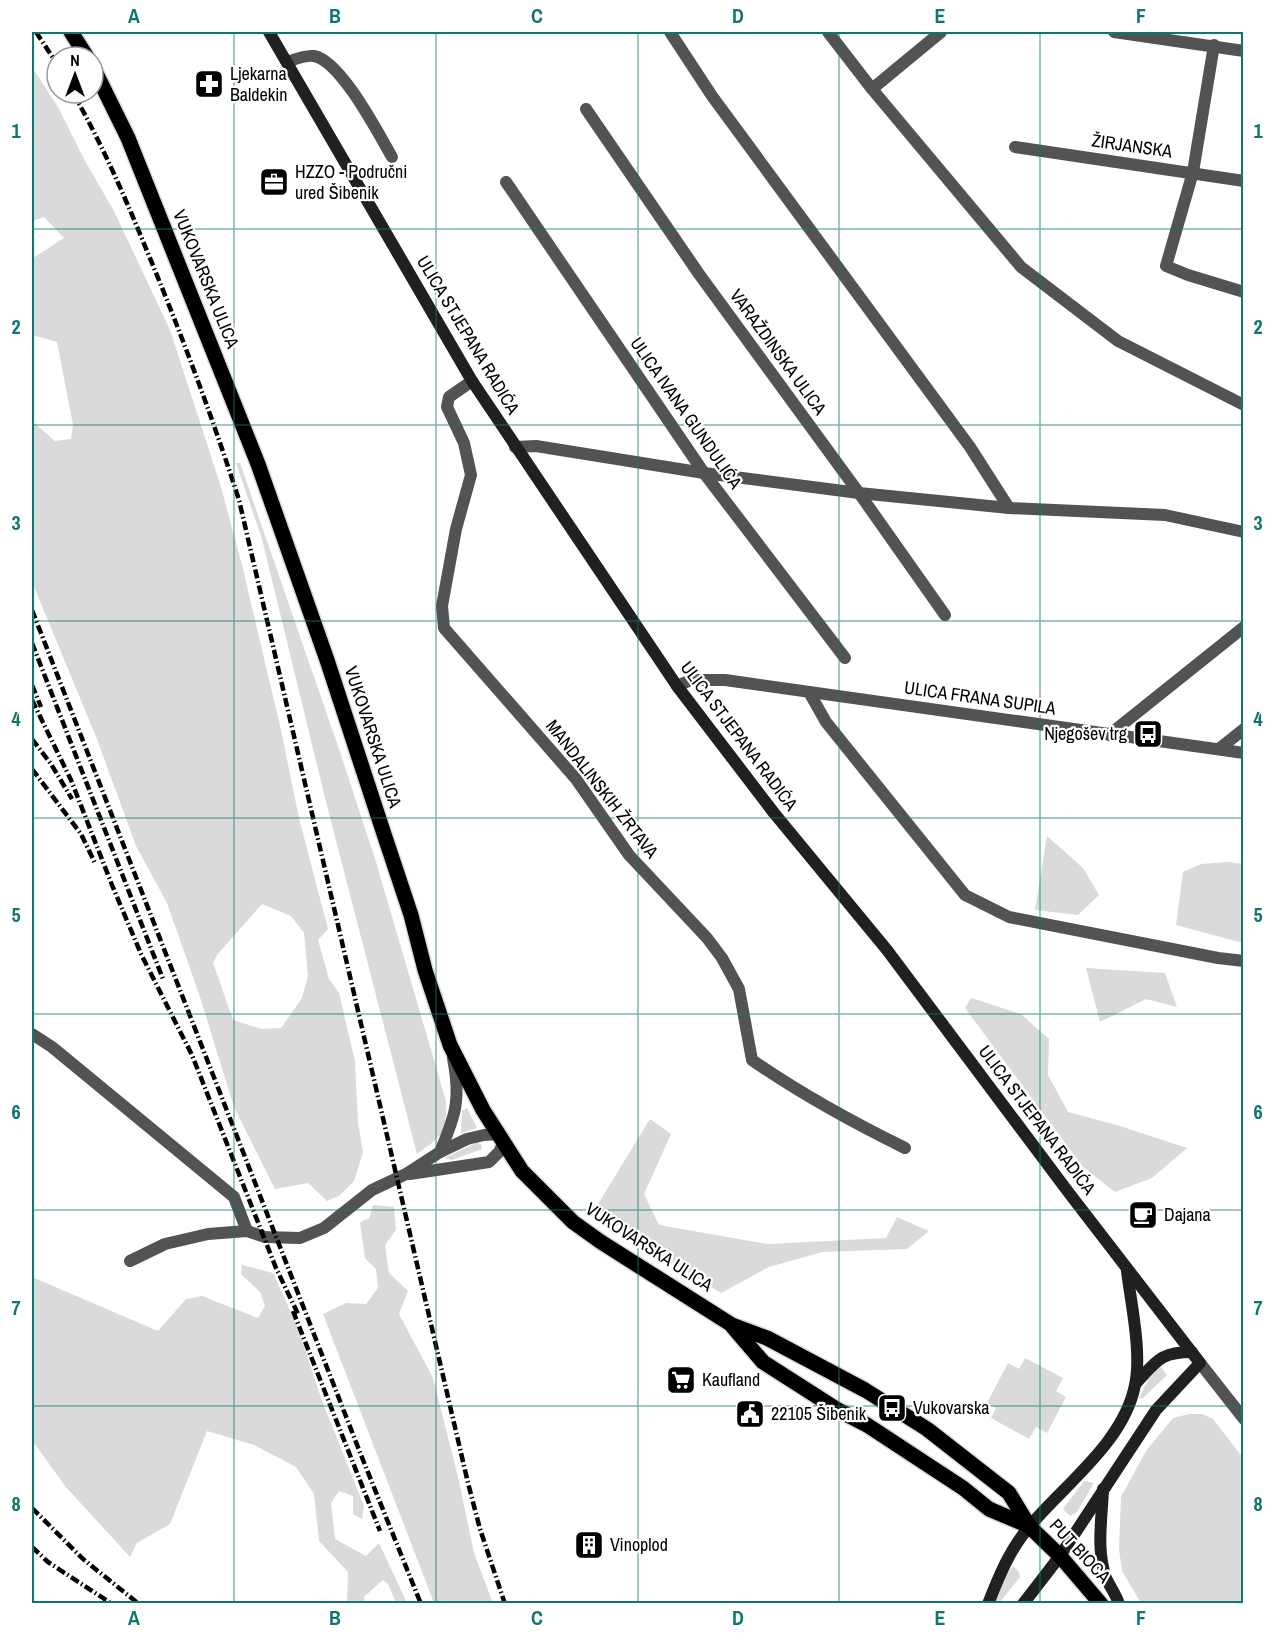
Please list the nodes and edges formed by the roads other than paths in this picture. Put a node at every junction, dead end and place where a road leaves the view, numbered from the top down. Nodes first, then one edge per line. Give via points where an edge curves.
1 (71, 32) edge
2 (269, 32) edge
3 (670, 32) edge
4 (828, 32) edge
5 (941, 32) edge
6 (1114, 32) edge
7 (79, 45) edge
8 (1214, 45) junction
9 (1244, 51) edge
10 (287, 62) junction
11 (872, 89) junction
12 (105, 91) edge
13 (586, 109) dead end
14 (1016, 147) dead end
15 (392, 157) dead end
16 (1193, 172) junction
17 (1244, 181) edge
18 (506, 182) dead end
19 (1244, 292) edge
20 (472, 381) junction
21 (1244, 405) edge
22 (515, 447) junction
23 (704, 473) junction
24 (860, 493) junction
25 (1009, 508) junction
26 (1244, 532) edge
27 (945, 615) dead end
28 (1244, 627) edge
29 (845, 658) dead end
30 (677, 686) junction
31 (809, 692) junction
32 (1244, 729) edge
33 (1109, 735) junction
34 (1219, 749) junction
35 (1244, 753) edge
36 (1244, 961) edge
37 (32, 1034) edge
38 (450, 1045) junction
39 (501, 1138) junction
40 (905, 1148) dead end
41 (440, 1152) junction
42 (406, 1174) junction
43 (247, 1231) junction
44 (130, 1261) dead end
45 (1127, 1269) junction
46 (732, 1325) junction
47 (1192, 1352) junction
48 (1200, 1363) junction
49 (1136, 1383) junction
50 (1244, 1419) edge
51 (1103, 1488) junction
52 (1029, 1526) junction
53 (1060, 1556) junction
54 (988, 1604) edge
55 (1023, 1604) edge
56 (1101, 1604) edge
57 (1119, 1604) edge

1 - 7 main road
2 - 10 main road, ULICA STJEPANA RADIĆA
3 - 25 street via 711,96 970,447
4 - 11 street
5 - 11 street
6 - 8 street
8 - 9 street
8 - 16 street
10 - 15 street via 312,56 334,68
10 - 20 main road, ULICA STJEPANA RADIĆA
11 - 21 street via 1021,267 1118,341
12 - 38 main road, VUKOVARSKA ULICA via 128,138 258,464 380,820
13 - 24 street, VARAŽDINSKA ULICA via 699,274
14 - 16 street, ŽIRJANSKA
16 - 17 street, ŽIRJANSKA
16 - 19 street via 1166,266
18 - 23 street, ULICA IVANA GUNDULIĆA
20 - 22 main road, ULICA STJEPANA RADIĆA
20 - 40 street, MANDALINSKIH ŽRTAVA via 449,397 447,407 464,443 471,475 442,606 444,628 576,779 629,855 722,958 739,989 752,1060 795,1090
22 - 23 street via 547,447
22 - 30 main road, ULICA STJEPANA RADIĆA
23 - 24 street
23 - 29 street, ULICA IVANA GUNDULIĆA
24 - 25 street
24 - 27 street, VARAŽDINSKA ULICA
25 - 26 street via 1165,515
28 - 33 street
30 - 31 street, ULICA FRANA SUPILA via 691,680 725,680
30 - 45 main road, ULICA STJEPANA RADIĆA via 774,813 887,950
31 - 33 street, ULICA FRANA SUPILA
31 - 36 street via 826,722 965,895 1009,917
32 - 34 street
33 - 34 street, ULICA FRANA SUPILA
34 - 35 street, ULICA FRANA SUPILA
37 - 43 street via 234,1197
38 - 39 main road, VUKOVARSKA ULICA
38 - 41 street via 457,1104
39 - 41 street via 484,1135
39 - 42 street via 499,1152 489,1162
39 - 46 main road, VUKOVARSKA ULICA via 522,1172 573,1222
41 - 42 street
42 - 43 street via 372,1190 324,1228 300,1238 265,1237
43 - 44 street via 208,1234 165,1244
45 - 47 main road, ULICA STJEPANA RADIĆA
45 - 49 main road via 1135,1331
46 - 52 main road, VUKOVARSKA ULICA via 763,1362 877,1431 989,1509
46 - 52 main road, VUKOVARSKA ULICA via 768,1338 865,1390 927,1429 1009,1493
47 - 48 main road, ULICA STJEPANA RADIĆA
47 - 49 main road via 1167,1354
48 - 50 street, ULICA STJEPANA RADIĆA
48 - 51 main road via 1156,1410
49 - 52 main road via 1123,1421
51 - 53 main road
51 - 57 main road via 1102,1561
52 - 53 main road, PUT BIOCA
52 - 54 main road via 1005,1563
53 - 55 main road
53 - 56 main road, PUT BIOCA

